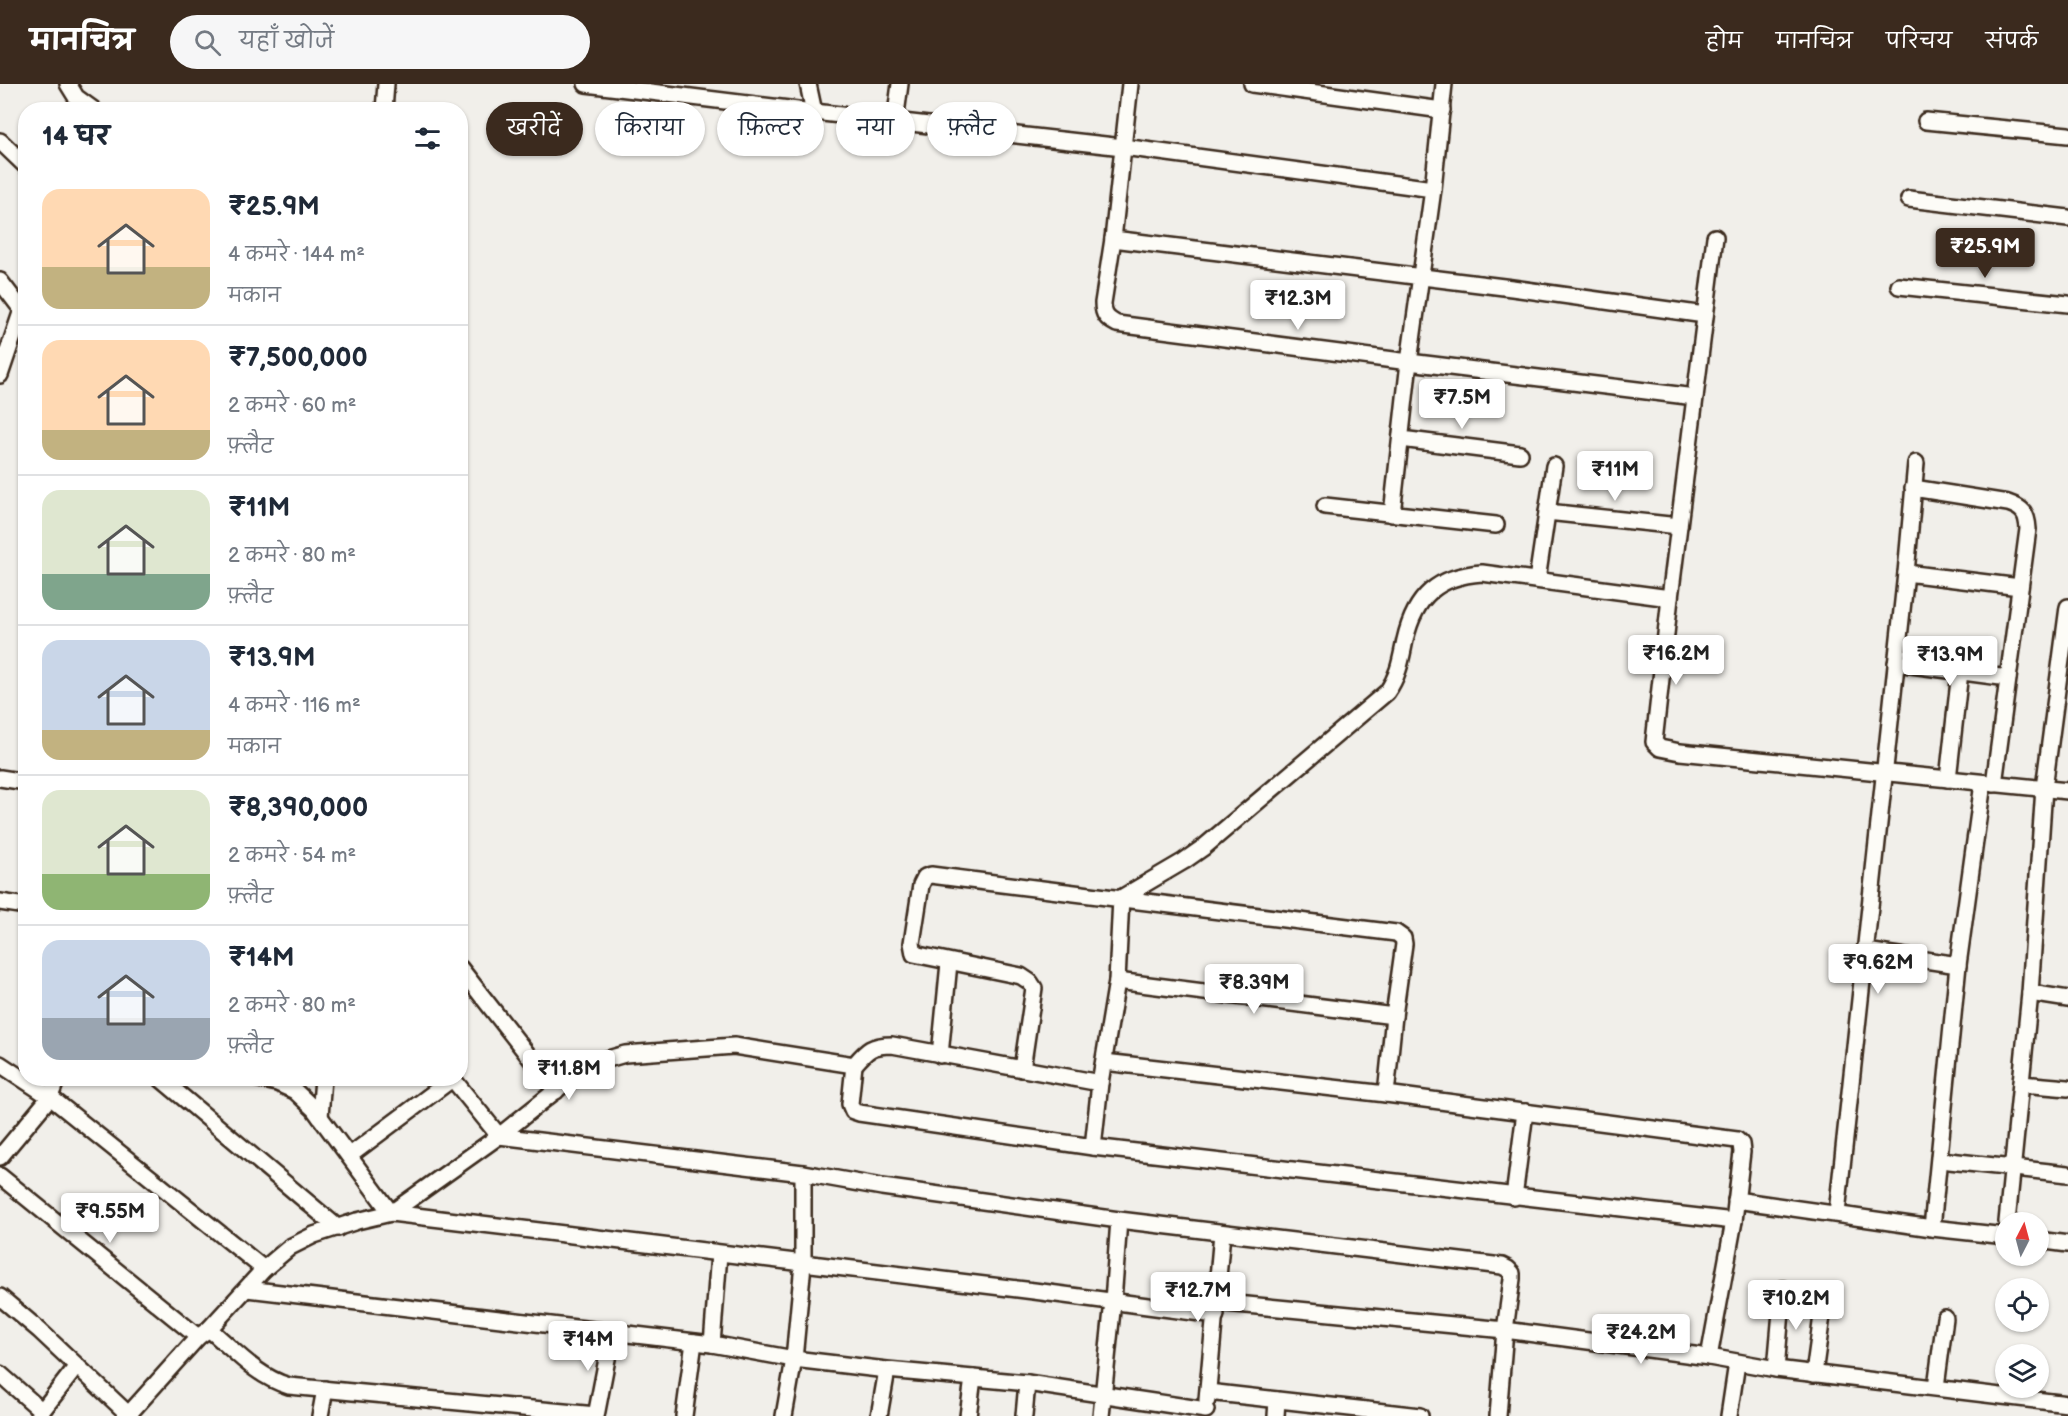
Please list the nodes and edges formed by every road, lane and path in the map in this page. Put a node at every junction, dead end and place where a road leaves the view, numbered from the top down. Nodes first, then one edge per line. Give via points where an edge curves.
1 (68, 84) edge
2 (386, 84) edge
3 (586, 84) edge
4 (808, 84) edge
5 (900, 84) edge
6 (1130, 84) edge
7 (1252, 84) edge
8 (1444, 84) edge
9 (83, 102) edge
10 (385, 102) edge
11 (732, 102) edge
12 (811, 102) edge
13 (898, 102) edge
14 (1442, 110) junction
15 (1926, 121) dead end
16 (915, 124) edge
17 (2068, 135) edge
18 (0, 141) edge
19 (1123, 147) junction
20 (18, 158) edge
21 (1433, 189) junction
22 (1909, 199) dead end
23 (2068, 218) edge
24 (1715, 237) dead end
25 (1113, 239) junction
26 (1421, 278) junction
27 (0, 281) edge
28 (1899, 286) dead end
29 (18, 302) edge
30 (2068, 304) edge
31 (1705, 315) junction
32 (18, 326) edge
33 (1409, 362) junction
34 (0, 375) edge
35 (1695, 397) junction
36 (1401, 439) junction
37 (1520, 454) dead end
38 (1916, 463) dead end
39 (1554, 466) dead end
40 (1913, 488) junction
41 (1325, 506) dead end
42 (1547, 512) junction
43 (1392, 514) junction
44 (1496, 525) dead end
45 (1679, 526) junction
46 (1906, 573) junction
47 (1537, 580) junction
48 (2020, 587) junction
49 (1670, 598) junction
50 (2068, 607) edge
51 (1896, 663) junction
52 (1960, 672) junction
53 (2008, 678) junction
54 (1885, 772) junction
55 (0, 778) edge
56 (1948, 779) junction
57 (18, 781) edge
58 (1988, 783) junction
59 (2044, 788) junction
60 (2068, 790) edge
61 (1121, 898) junction
62 (0, 902) edge
63 (18, 905) edge
64 (1866, 951) junction
65 (949, 963) junction
66 (1958, 965) junction
67 (468, 978) edge
68 (1117, 981) junction
69 (2030, 993) junction
70 (2068, 999) edge
71 (1394, 1016) junction
72 (940, 1055) junction
73 (1104, 1062) junction
74 (0, 1064) edge
75 (854, 1065) junction
76 (1022, 1069) junction
77 (18, 1076) edge
78 (1100, 1083) junction
79 (2021, 1084) junction
80 (33, 1086) edge
81 (54, 1086) edge
82 (169, 1086) edge
83 (284, 1086) edge
84 (322, 1086) edge
85 (443, 1086) edge
86 (458, 1086) edge
87 (2068, 1088) edge
88 (556, 1091) junction
89 (1386, 1094) junction
90 (50, 1097) junction
91 (1525, 1112) junction
92 (320, 1117) junction
93 (499, 1136) junction
94 (1093, 1147) junction
95 (349, 1156) junction
96 (0, 1157) edge
97 (1940, 1160) junction
98 (2013, 1168) junction
99 (803, 1173) junction
100 (2068, 1174) edge
101 (0, 1176) edge
102 (1514, 1197) junction
103 (1736, 1200) junction
104 (2008, 1212) edge
105 (1838, 1213) junction
106 (391, 1214) junction
107 (1119, 1221) junction
108 (1734, 1221) junction
109 (338, 1228) junction
110 (1932, 1228) junction
111 (1222, 1233) junction
112 (1995, 1235) edge
113 (2049, 1241) edge
114 (2068, 1244) edge
115 (719, 1254) junction
116 (803, 1264) junction
117 (264, 1269) junction
118 (247, 1289) junction
119 (1783, 1289) dead end
120 (1825, 1294) dead end
121 (0, 1297) edge
122 (1113, 1301) junction
123 (1216, 1309) junction
124 (1945, 1318) dead end
125 (1505, 1330) junction
126 (204, 1333) junction
127 (612, 1333) junction
128 (694, 1342) junction
129 (712, 1344) junction
130 (1709, 1357) junction
131 (795, 1359) junction
132 (1737, 1363) junction
133 (77, 1366) junction
134 (1776, 1369) junction
135 (887, 1370) junction
136 (0, 1374) edge
137 (1814, 1374) junction
138 (973, 1378) junction
139 (1027, 1383) junction
140 (1936, 1387) junction
141 (325, 1389) junction
142 (1208, 1392) junction
143 (1104, 1396) junction
144 (1278, 1400) junction
145 (2068, 1404) edge
146 (464, 1409) edge
147 (531, 1412) edge
148 (1355, 1412) edge
149 (40, 1413) edge
150 (1206, 1413) edge
151 (127, 1415) edge
152 (320, 1416) edge
153 (596, 1416) edge
154 (684, 1416) edge
155 (784, 1416) edge
156 (879, 1416) edge
157 (968, 1416) edge
158 (1024, 1416) edge
159 (1101, 1416) edge
160 (1276, 1416) edge
161 (1420, 1416) edge
162 (1498, 1416) edge
163 (1729, 1416) edge

1 - 9 street
2 - 10 street
3 - 11 street
4 - 12 street
5 - 13 street
6 - 19 street
7 - 14 street
8 - 14 street
14 - 21 street
15 - 17 street
16 - 19 street
18 - 20 street
19 - 21 street
19 - 25 street
21 - 26 street
22 - 23 street
24 - 31 street
25 - 26 street
25 - 33 street via 1103,312 1118,324
26 - 31 street
26 - 33 street
27 - 29 street
28 - 30 street
31 - 35 street
32 - 34 street
33 - 35 street
33 - 36 street
35 - 45 street
36 - 37 street
36 - 43 street
38 - 40 street
39 - 42 street
40 - 46 street
40 - 48 street via 2021,507 2027,514 2028,529
41 - 43 street
42 - 45 street
42 - 47 street
43 - 44 street
45 - 49 street
46 - 48 street
46 - 51 street
47 - 49 street
47 - 61 street via 1466,574 1447,579 1432,589 1411,617 1399,670 1387,692 1204,847
48 - 53 street
49 - 54 street via 1654,733 1654,742 1660,748
50 - 59 street
51 - 52 street
51 - 54 street
52 - 53 street
52 - 56 street
53 - 58 street
54 - 56 street
54 - 64 street
55 - 57 street
56 - 58 street
58 - 59 street
58 - 66 street
59 - 60 street
59 - 69 street
61 - 65 street via 925,876 912,950 921,957
61 - 68 street
61 - 71 street via 1396,933 1404,944
62 - 63 street
64 - 66 street
64 - 105 street
65 - 72 street
65 - 76 street via 1021,976 1034,987
66 - 97 street
67 - 88 street
68 - 71 street
68 - 73 street
69 - 70 street
69 - 79 street
71 - 89 street
72 - 75 street via 879,1045 868,1049
72 - 76 street
73 - 78 street
73 - 89 street
74 - 77 street
75 - 88 street via 734,1046 693,1048 625,1054 601,1061 579,1072
75 - 94 street via 850,1104 853,1111
76 - 78 street
78 - 94 street
79 - 87 street
79 - 98 street
80 - 90 street
81 - 90 street
82 - 109 street
83 - 92 street
84 - 92 street
85 - 95 street
86 - 93 street
88 - 93 street
89 - 91 street
90 - 96 street
90 - 117 street
91 - 102 street
91 - 103 street via 1737,1140 1742,1152
92 - 95 street
93 - 99 street
93 - 106 street
94 - 102 street
95 - 106 street
97 - 98 street
97 - 110 street
98 - 100 street
98 - 104 street
99 - 107 street
99 - 116 street
101 - 126 street
102 - 108 street
103 - 105 street
103 - 108 street
105 - 110 street
106 - 109 street
106 - 115 street
107 - 111 street
107 - 122 street
108 - 130 street
109 - 117 street via 290,1247
110 - 112 street
111 - 123 street
111 - 125 street via 1502,1266 1512,1273
113 - 114 street
115 - 116 street
115 - 129 street
116 - 122 street
116 - 131 street
117 - 118 street
118 - 126 street
118 - 127 street
119 - 134 street
120 - 137 street
121 - 133 street
122 - 123 street
122 - 143 street
123 - 125 street
123 - 142 street
124 - 140 street
125 - 130 street
125 - 162 street
126 - 141 street via 272,1381
126 - 151 street
127 - 128 street
127 - 153 street
128 - 129 street
128 - 154 street
129 - 131 street
130 - 132 street
131 - 135 street
131 - 155 street
132 - 134 street
132 - 163 street
133 - 149 street
133 - 151 street
134 - 137 street
135 - 138 street
135 - 156 street
136 - 149 street
137 - 140 street
138 - 139 street
138 - 157 street
139 - 143 street
139 - 158 street
140 - 145 street
141 - 146 street
141 - 152 street
142 - 144 street
142 - 150 street
143 - 150 street
143 - 159 street
144 - 148 street
144 - 160 street
146 - 147 street
147 - 153 street
148 - 161 street

